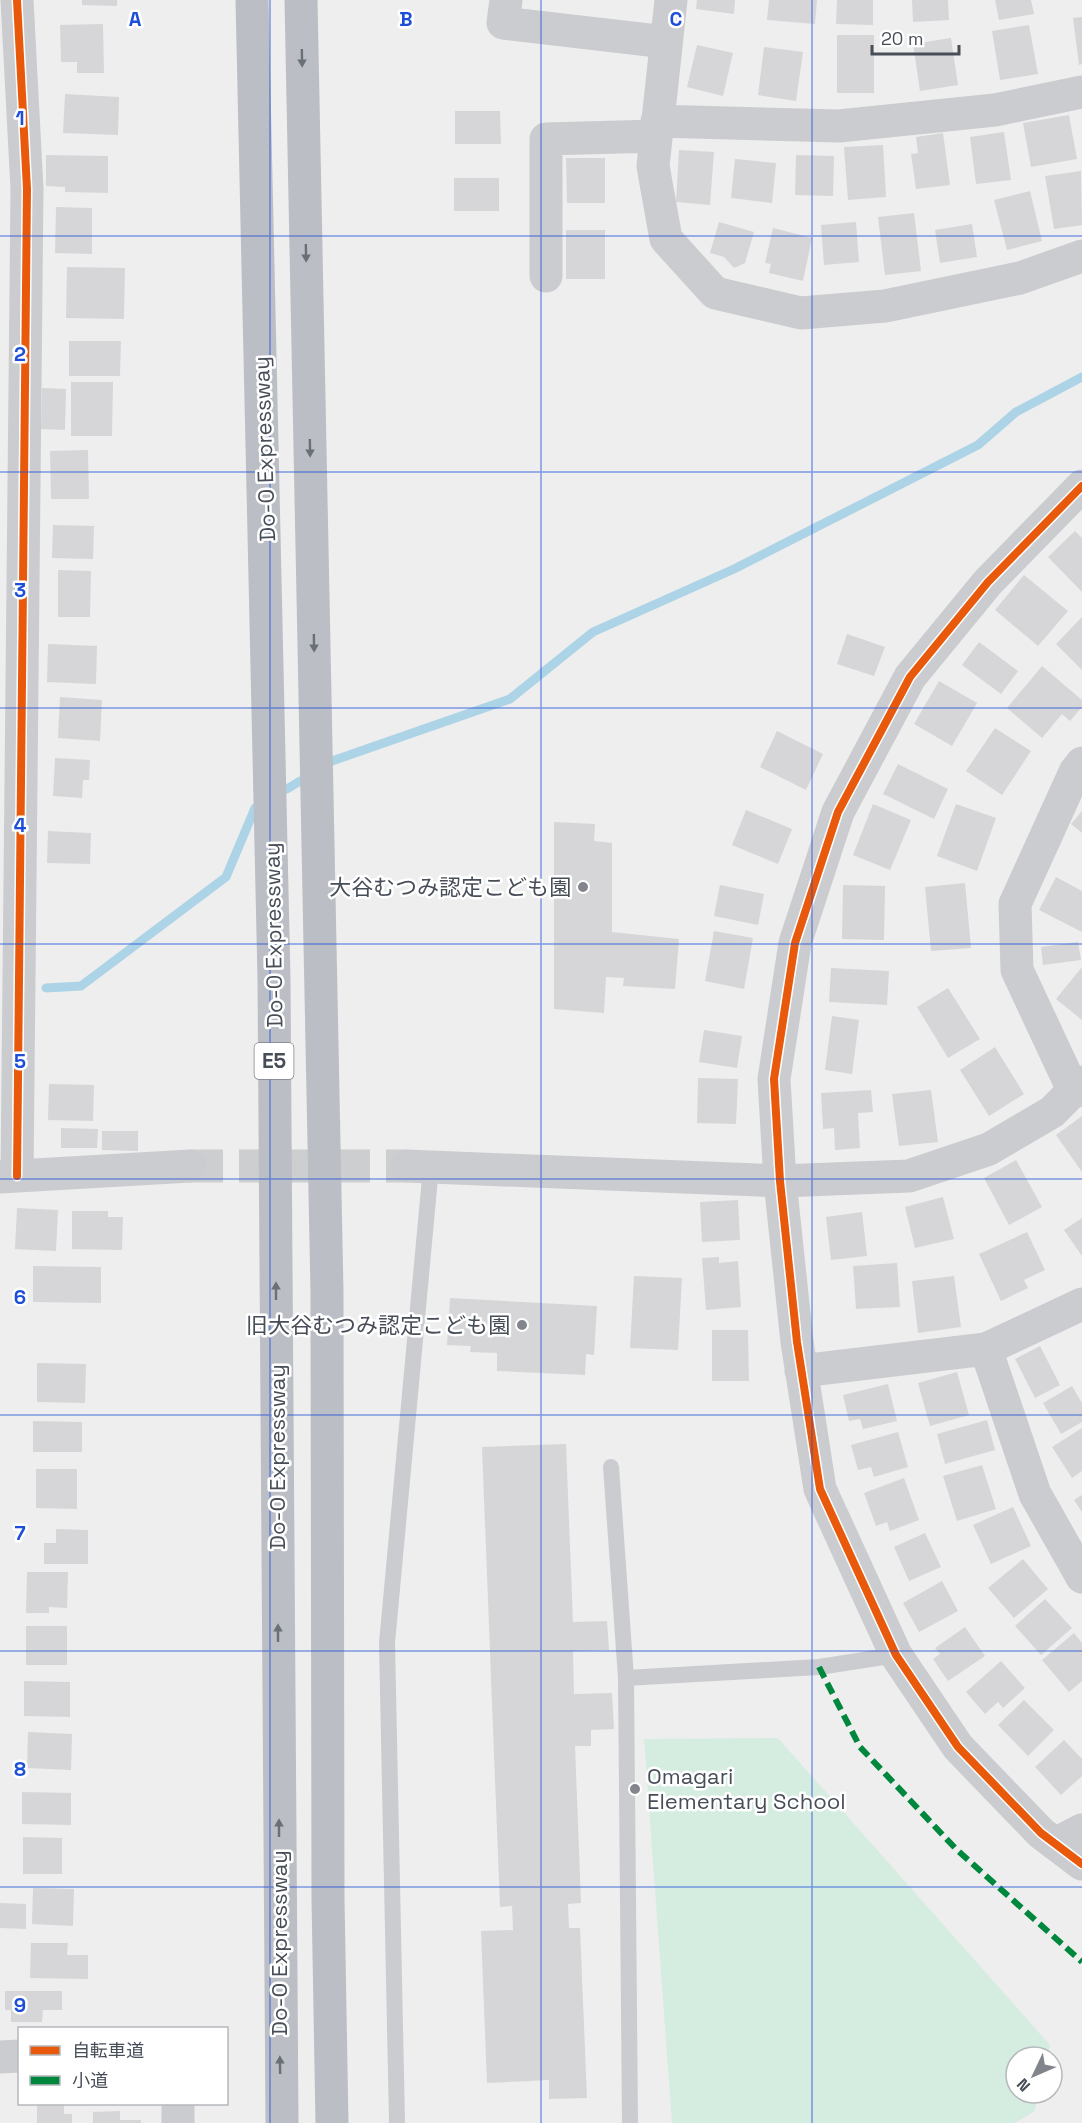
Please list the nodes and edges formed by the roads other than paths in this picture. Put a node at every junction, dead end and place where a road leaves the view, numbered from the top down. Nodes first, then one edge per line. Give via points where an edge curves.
1 (17, 0) edge
2 (252, 0) edge
3 (301, 0) edge
4 (506, 0) edge
5 (671, 0) edge
6 (666, 42) junction
7 (1082, 92) edge
8 (657, 128) junction
9 (13, 188) edge
10 (1082, 256) edge
11 (546, 276) dead end
12 (1082, 486) edge
13 (1082, 763) edge
14 (1078, 1087) edge
15 (190, 1166) tunnel mouth
16 (419, 1166) joint
17 (9, 1176) edge
18 (780, 1181) junction
19 (1082, 1304) edge
20 (986, 1349) junction
21 (801, 1371) junction
22 (611, 1467) dead end
23 (1082, 1576) edge
24 (896, 1656) junction
25 (626, 1678) junction
26 (1068, 1837) edge
27 (1082, 1864) edge
28 (18, 2056) edge
29 (0, 2057) edge
30 (178, 2105) edge
31 (178, 2123) edge
32 (282, 2123) edge
33 (332, 2123) edge
34 (397, 2123) edge
35 (630, 2123) edge

1 - 9 street
32 -> 2 highway, Do-O Expressway / E5 via 274,967
3 -> 33 highway, Do-O Expressway / E5 via 327,1292
4 - 6 street via 503,23
5 - 6 street
6 - 8 street
7 - 8 street via 995,110 839,126
8 - 10 street via 653,166 666,239 715,293 801,313 885,306 1020,278
8 - 11 street via 546,139
9 - 17 street
12 - 18 street via 988,582 910,677 838,812 795,943 774,1079
13 - 14 street via 1015,904 1017,969
14 - 18 street via 1052,1112 989,1149 909,1176
15 - 17 street
16 - 18 street
16 - 34 lane via 387,1643
18 - 21 street
19 - 20 street
20 - 21 street
20 - 23 street via 1035,1494
21 - 24 street via 820,1489
22 - 25 lane
24 - 25 lane via 819,1667
24 - 26 street via 958,1747 1041,1833
25 - 35 lane
26 - 27 street
28 - 29 street
30 - 31 street

